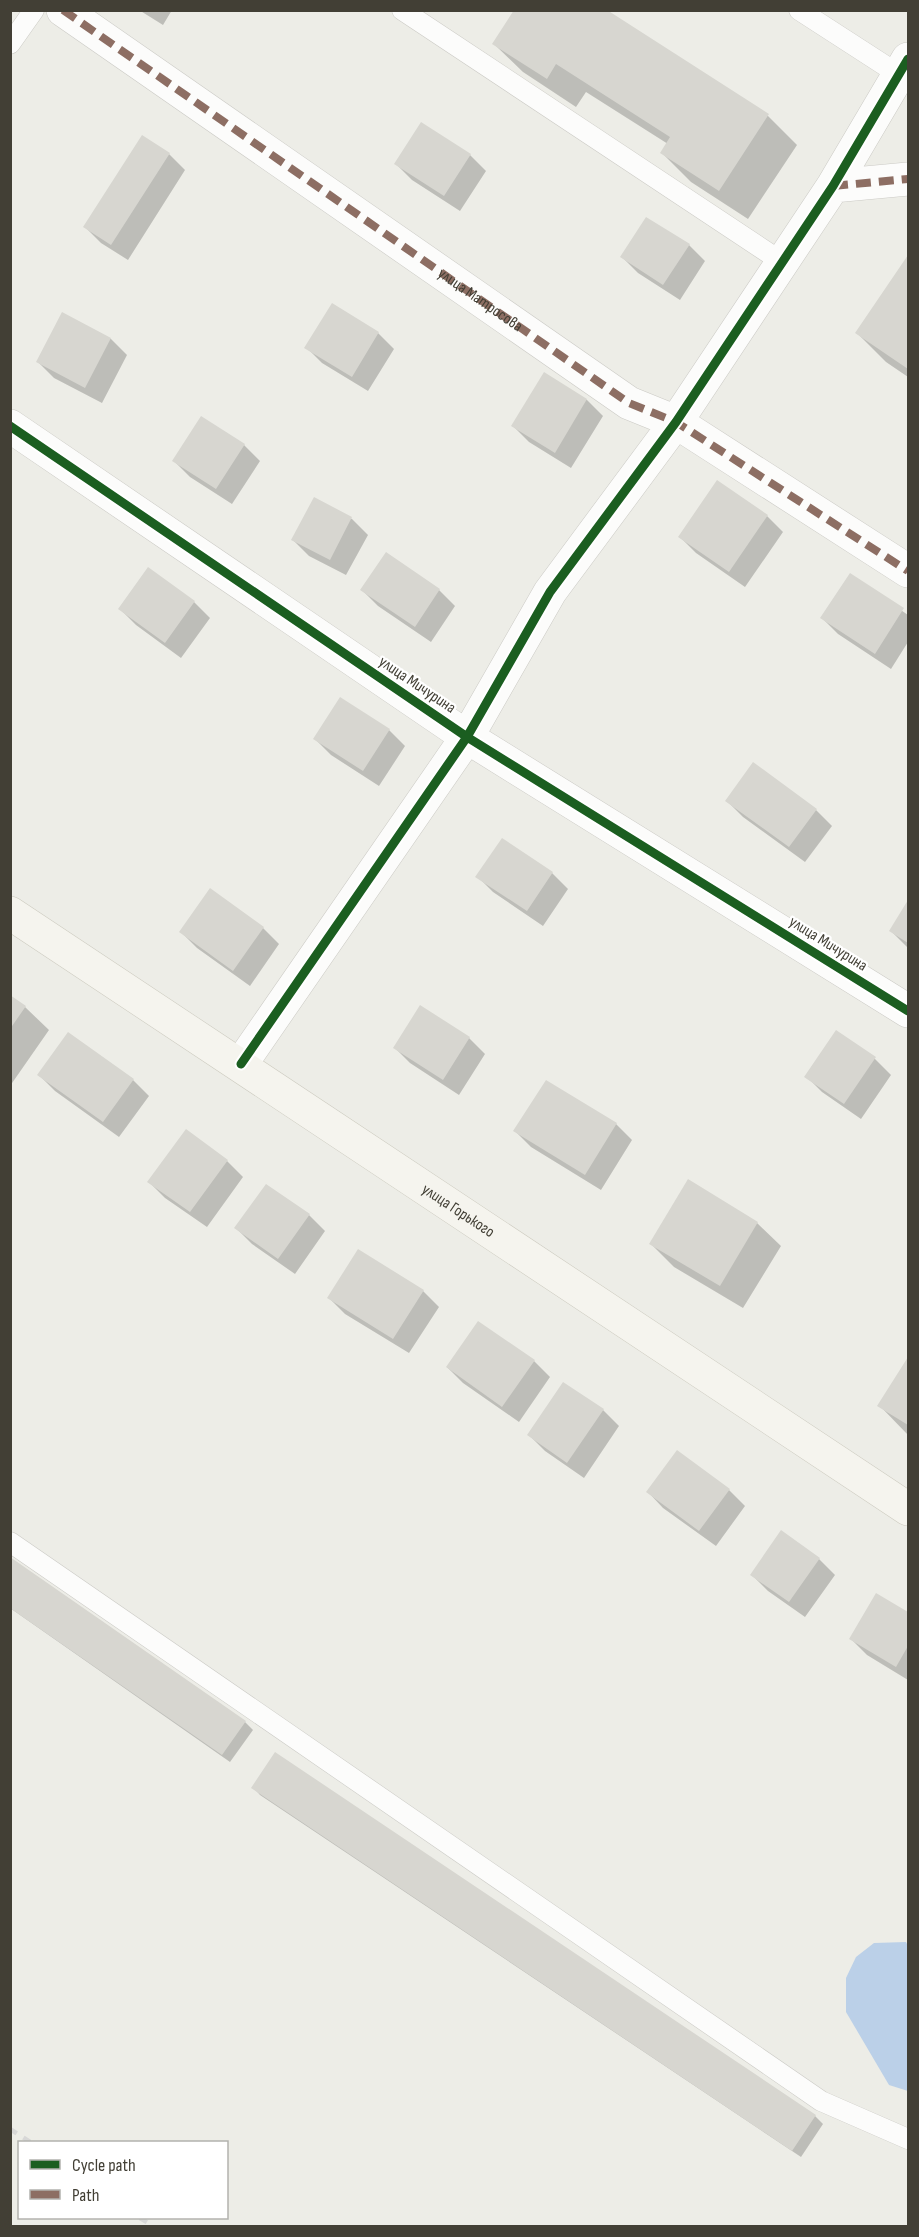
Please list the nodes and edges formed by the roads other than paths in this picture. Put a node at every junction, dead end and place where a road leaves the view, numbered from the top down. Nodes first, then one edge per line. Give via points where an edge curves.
1 (34, 10) edge
2 (63, 10) edge
3 (402, 10) edge
4 (799, 10) edge
5 (10, 44) edge
6 (903, 67) edge
7 (909, 179) edge
8 (833, 186) junction
9 (782, 262) junction
10 (676, 422) junction
11 (10, 426) edge
12 (909, 571) edge
13 (467, 737) junction
14 (10, 913) edge
15 (909, 1011) edge
16 (242, 1064) junction
17 (909, 1509) edge
18 (10, 1542) edge
19 (909, 2139) edge

1 - 5 lane
2 - 10 street, улица Матросова via 630,403
3 - 9 lane
4 - 6 lane
6 - 8 street
7 - 8 street
8 - 9 street
9 - 10 street
10 - 12 street, улица Матросова
10 - 13 street via 550,592
11 - 13 street, улица Мичурина
13 - 15 street, улица Мичурина
13 - 16 street
14 - 16 main road, улица Горького
16 - 17 main road, улица Горького
18 - 19 lane via 821,2101

